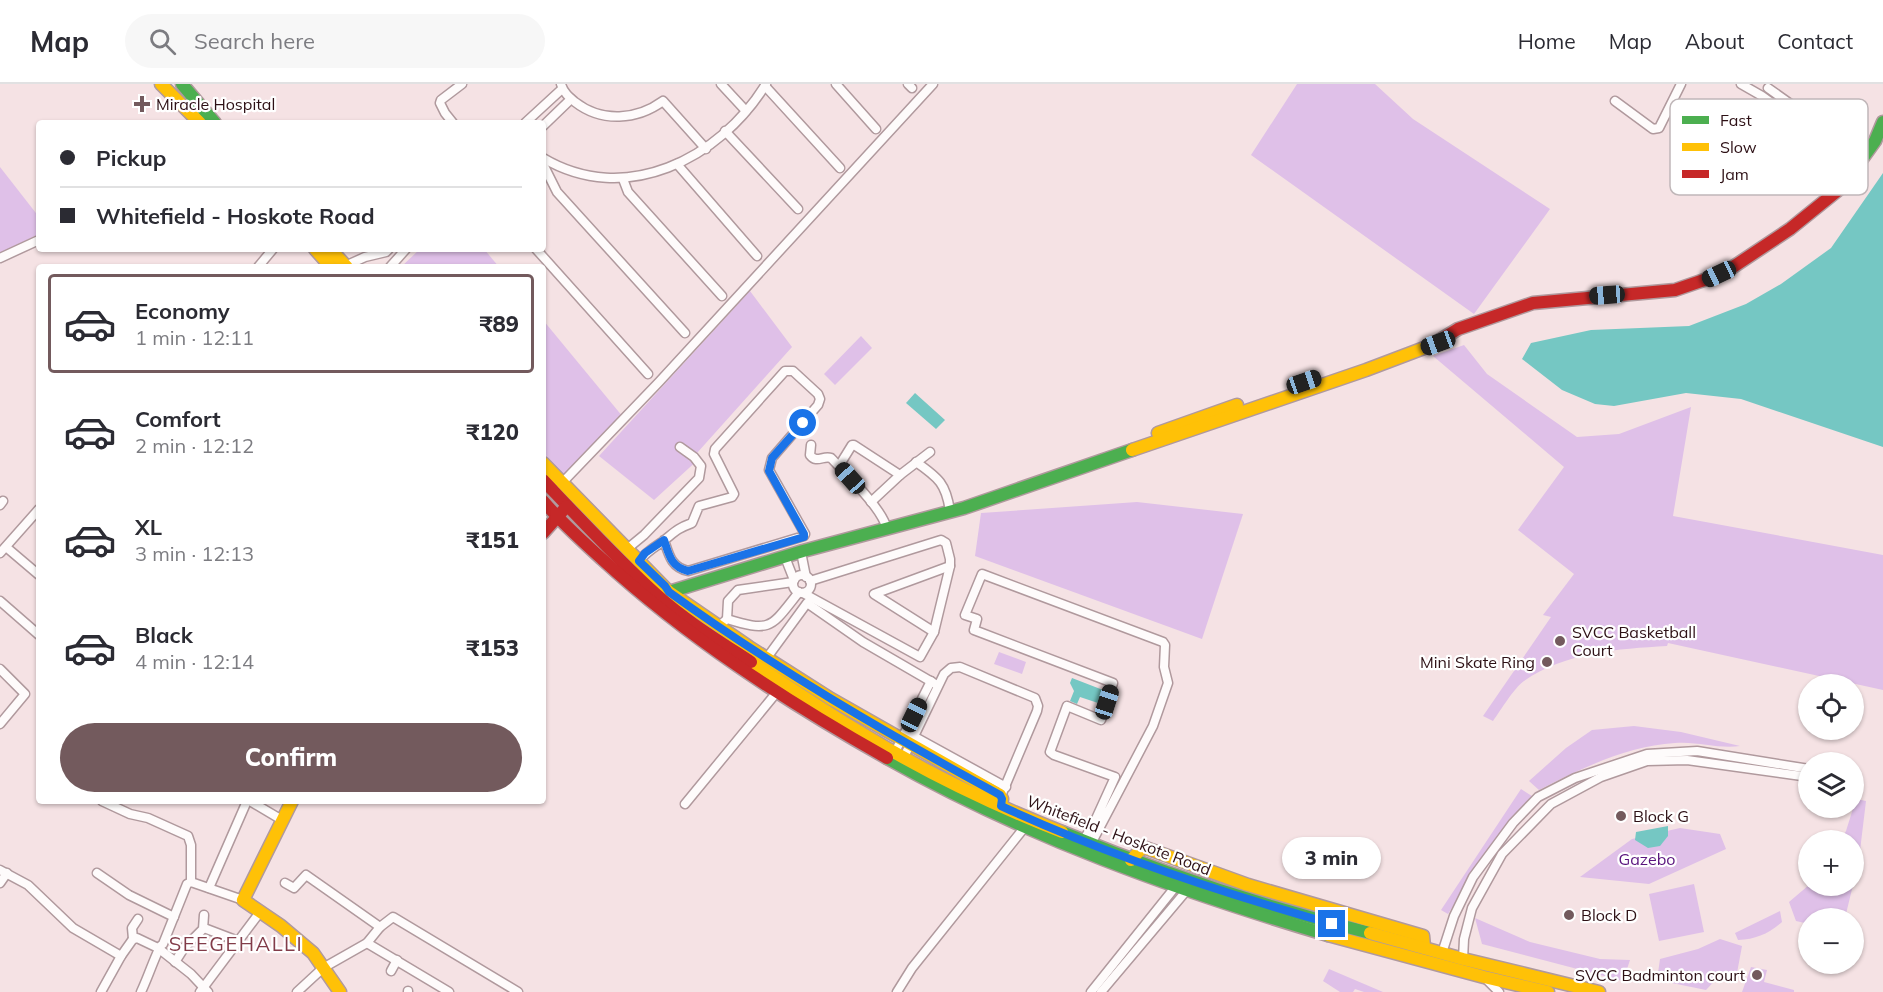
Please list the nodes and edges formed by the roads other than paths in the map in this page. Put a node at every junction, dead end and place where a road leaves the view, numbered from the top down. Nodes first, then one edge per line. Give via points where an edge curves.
1 (161, 84) edge
2 (182, 84) edge
3 (462, 84) edge
4 (721, 84) edge
5 (836, 84) edge
6 (933, 84) edge
7 (1681, 84) edge
8 (1741, 84) edge
9 (765, 85) edge
10 (562, 86) edge
11 (1767, 89) edge
12 (572, 99) junction
13 (1674, 99) edge
14 (1778, 99) edge
15 (1615, 101) dead end
16 (1670, 106) edge
17 (746, 111) junction
18 (197, 120) edge
19 (212, 120) edge
20 (451, 120) edge
21 (528, 120) edge
22 (1883, 122) edge
23 (546, 123) edge
24 (876, 129) dead end
25 (725, 131) junction
26 (706, 148) junction
27 (1868, 152) edge
28 (677, 164) junction
29 (547, 168) edge
30 (840, 168) dead end
31 (622, 179) junction
32 (1832, 195) edge
33 (798, 209) dead end
34 (36, 241) edge
35 (270, 252) edge
36 (318, 252) edge
37 (333, 252) edge
38 (381, 252) edge
39 (403, 252) edge
40 (539, 252) edge
41 (757, 256) dead end
42 (0, 258) edge
43 (260, 264) edge
44 (328, 264) edge
45 (344, 264) edge
46 (351, 264) edge
47 (393, 264) edge
48 (722, 296) dead end
49 (685, 333) dead end
50 (648, 374) dead end
51 (811, 445) dead end
52 (680, 447) dead end
53 (930, 452) dead end
54 (916, 462) junction
55 (839, 466) junction
56 (546, 467) edge
57 (900, 475) junction
58 (546, 483) edge
59 (561, 484) junction
60 (871, 502) junction
61 (546, 505) edge
62 (567, 506) junction
63 (950, 509) junction
64 (36, 512) edge
65 (557, 518) junction
66 (886, 526) junction
67 (546, 529) edge
68 (664, 540) junction
69 (803, 544) junction
70 (627, 549) junction
71 (3, 550) edge
72 (785, 557) junction
73 (639, 561) junction
74 (950, 566) junction
75 (36, 573) edge
76 (808, 579) junction
77 (794, 581) junction
78 (801, 592) junction
79 (657, 594) junction
80 (0, 602) edge
81 (722, 623) junction
82 (36, 632) edge
83 (934, 632) junction
84 (766, 659) junction
85 (0, 669) edge
86 (934, 683) junction
87 (777, 692) junction
88 (0, 724) edge
89 (905, 744) junction
90 (1798, 768) edge
91 (1798, 775) edge
92 (1002, 796) junction
93 (108, 804) edge
94 (248, 804) edge
95 (254, 804) edge
96 (290, 804) edge
97 (685, 804) dead end
98 (282, 820) junction
99 (1024, 828) junction
100 (1087, 842) junction
101 (1131, 860) junction
102 (3, 871) edge
103 (97, 873) dead end
104 (191, 882) junction
105 (0, 883) edge
106 (285, 883) dead end
107 (208, 888) junction
108 (1181, 888) junction
109 (243, 900) junction
110 (260, 912) junction
111 (204, 915) dead end
112 (174, 917) junction
113 (1289, 918) junction
114 (138, 919) dead end
115 (380, 927) junction
116 (204, 928) junction
117 (133, 939) junction
118 (238, 941) junction
119 (367, 943) junction
120 (1424, 947) junction
121 (159, 949) junction
122 (1442, 953) junction
123 (121, 956) junction
124 (1463, 959) junction
125 (397, 960) junction
126 (176, 962) junction
127 (324, 968) junction
128 (392, 971) dead end
129 (1484, 977) junction
130 (204, 990) edge
131 (299, 991) edge
132 (101, 992) edge
133 (141, 992) edge
134 (340, 992) edge
135 (449, 992) edge
136 (518, 992) edge
137 (897, 992) edge
138 (1091, 992) edge
139 (1101, 992) edge
140 (1499, 992) edge
141 (1548, 992) edge
142 (1599, 992) edge

1 - 18 main road
2 - 19 main road
3 - 20 street via 440,103
4 - 17 street
5 - 24 street
6 - 59 street
7 - 13 street
8 - 11 street
9 - 17 street
9 - 30 street
10 - 12 street
10 - 21 street
11 - 14 street
12 - 23 street
12 - 26 street via 586,109 612,117 639,114 663,101
15 - 16 street via 1657,130
17 - 25 street
22 - 27 main road
25 - 26 street
25 - 33 street
26 - 28 street
28 - 31 street
28 - 41 street
29 - 31 street
29 - 49 street via 557,192
31 - 48 street via 628,192
32 - 63 main road via 1733,267 1676,290 1533,303 1461,328 1444,338 1197,418
34 - 42 street
35 - 43 street
36 - 44 main road
37 - 45 main road
38 - 46 street
39 - 47 street
40 - 50 street
51 - 55 street via 812,458 830,457
52 - 70 street via 700,466 699,478
53 - 54 street
54 - 57 street
54 - 63 street via 944,486
55 - 57 street via 854,445
55 - 60 street
56 - 59 main road
57 - 60 street
58 - 62 main road, Whitefield - Hoskote Road
59 - 70 main road
60 - 66 street
61 - 65 main road, Whitefield - Hoskote Road
62 - 65 main road
62 - 79 main road, Whitefield - Hoskote Road
63 - 66 main road
64 - 71 street
65 - 67 main road
65 - 79 main road, Whitefield - Hoskote Road
66 - 69 main road
68 - 69 street via 671,562 688,571
68 - 69 street via 676,529 692,524 699,506 732,497 714,452 788,370 820,399 769,464 769,471 804,534
68 - 73 street
69 - 72 main road
69 - 76 street
69 - 79 main road
70 - 73 main road
71 - 75 street
72 - 77 street
72 - 79 main road
73 - 79 main road
74 - 76 street via 946,543 941,540
74 - 83 street
74 - 83 street via 874,594
76 - 77 street via 801,575
76 - 78 street via 808,590
77 - 78 street via 794,588
77 - 81 street via 738,590 728,601
78 - 81 street via 776,621 764,627
78 - 83 street via 920,657
79 - 81 main road
79 - 87 main road, Whitefield - Hoskote Road via 703,642
79 - 89 main road, Whitefield - Hoskote Road via 709,635 849,726
80 - 82 street
81 - 84 main road
84 - 86 street via 808,604
84 - 89 main road
85 - 88 street via 26,694
86 - 89 street
86 - 92 street via 947,670 960,667 1035,698 1037,711
87 - 97 street
87 - 99 main road, Whitefield - Hoskote Road via 918,776
89 - 92 main road, Whitefield - Hoskote Road
89 - 92 street
90 - 122 street via 1697,751 1647,754 1575,778 1538,797 1513,823 1473,877
91 - 124 street via 1687,760 1647,761 1601,777 1551,804 1502,854 1472,908
92 - 100 main road, Whitefield - Hoskote Road
93 - 104 street via 188,836
94 - 107 street
95 - 98 street
96 - 98 main road
98 - 109 main road
99 - 108 main road, Whitefield - Hoskote Road
99 - 137 street
100 - 100 street via 1153,726 1168,683 1165,645 981,574 965,615 978,619 974,630 1113,683 1101,720 1067,706 1050,752 1115,777
100 - 101 main road, Whitefield - Hoskote Road
101 - 113 main road, Whitefield - Hoskote Road
101 - 120 main road via 1143,847 1248,885 1423,936
102 - 105 street
102 - 123 street via 28,885 73,928
103 - 112 street via 129,895
104 - 107 street
104 - 112 street
106 - 115 street via 294,888 306,875
107 - 109 street
108 - 113 main road, Whitefield - Hoskote Road
108 - 138 street
108 - 139 street
109 - 110 main road
110 - 118 street
110 - 127 main road via 313,953
111 - 116 street
112 - 121 street
113 - 120 main road, Whitefield - Hoskote Road
113 - 129 main road, Whitefield - Hoskote Road
114 - 117 street via 132,928
115 - 119 street
115 - 136 street via 393,917
116 - 118 street
116 - 126 street
117 - 121 street
117 - 123 street
118 - 130 street
119 - 125 street
119 - 127 street
120 - 122 main road, Whitefield - Hoskote Road
121 - 126 street
121 - 133 street
122 - 124 main road, Whitefield - Hoskote Road
123 - 132 street
124 - 142 main road, Whitefield - Hoskote Road
125 - 128 street
125 - 135 street
126 - 130 street
127 - 131 street
127 - 134 main road
129 - 140 street
129 - 141 main road, Whitefield - Hoskote Road

